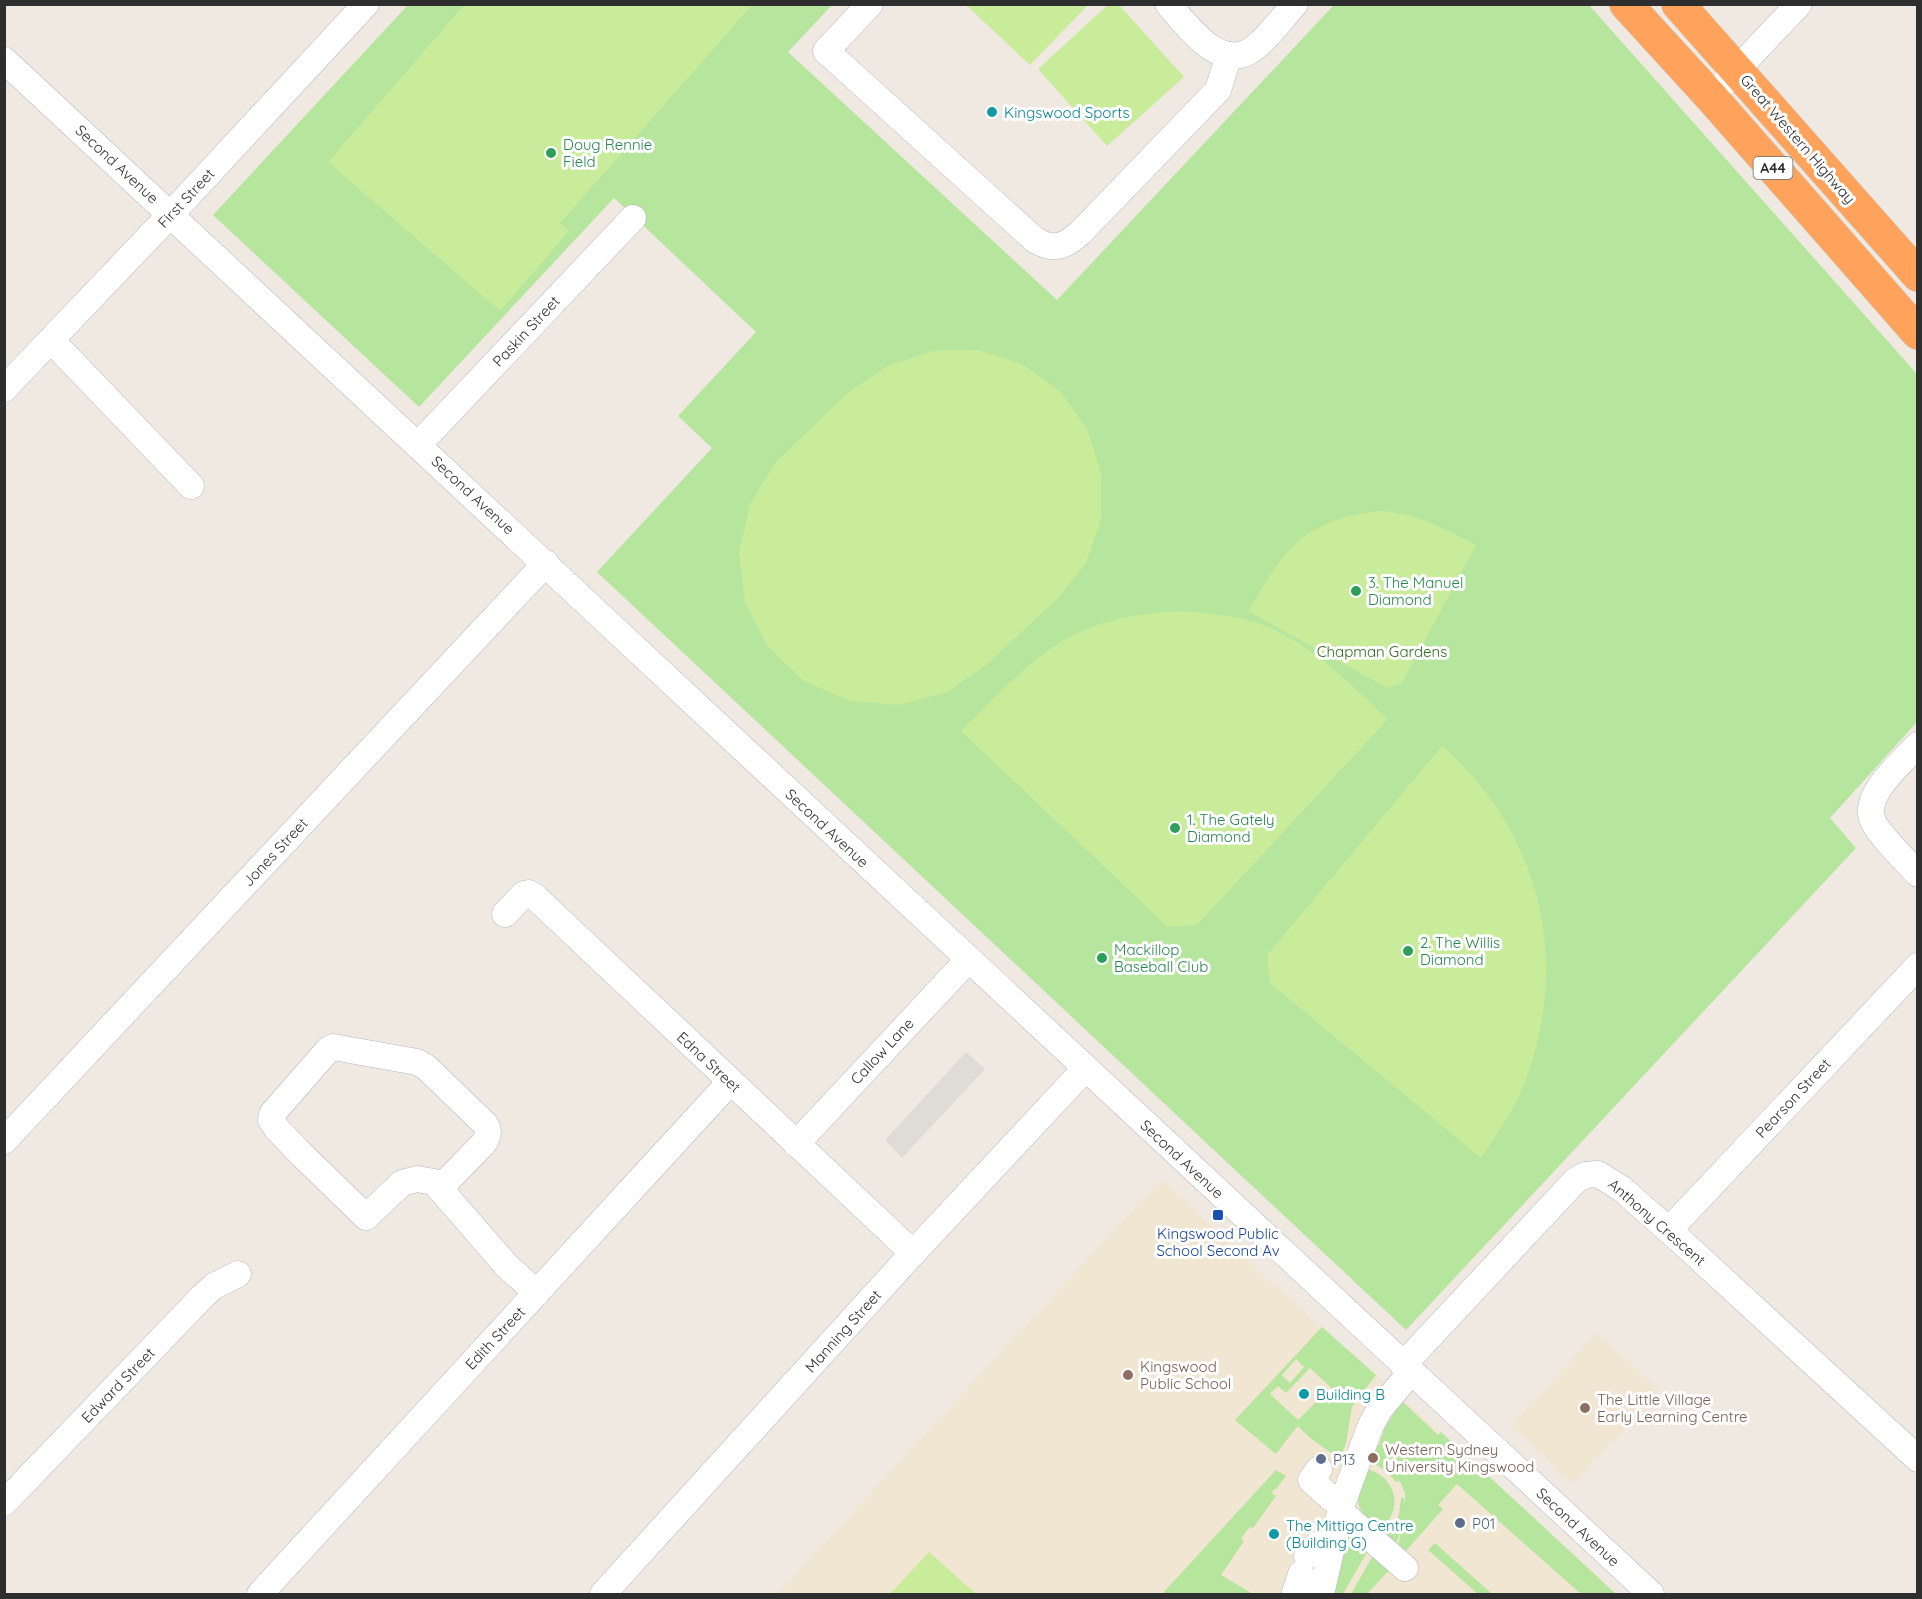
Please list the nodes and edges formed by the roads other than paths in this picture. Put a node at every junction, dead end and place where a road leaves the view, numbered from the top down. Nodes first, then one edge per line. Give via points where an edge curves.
1 (366, 4) edge
2 (870, 4) edge
3 (1168, 4) edge
4 (1295, 4) edge
5 (1626, 4) edge
6 (1678, 4) edge
7 (1799, 4) edge
8 (1229, 55) junction
9 (4, 60) edge
10 (1737, 70) junction
11 (1711, 97) junction
12 (171, 214) junction
13 (633, 218) dead end
14 (1917, 275) edge
15 (1917, 333) edge
16 (51, 340) junction
17 (4, 389) edge
18 (418, 445) junction
19 (191, 486) dead end
20 (546, 563) junction
21 (1917, 745) edge
22 (1917, 874) edge
23 (505, 914) dead end
24 (968, 960) junction
25 (1917, 966) edge
26 (1085, 1068) junction
27 (730, 1082) junction
28 (4, 1141) edge
29 (796, 1144) junction
30 (440, 1188) junction
31 (1669, 1230) junction
32 (913, 1253) junction
33 (238, 1274) dead end
34 (537, 1293) junction
35 (1407, 1369) junction
36 (1917, 1459) edge
37 (1319, 1469) dead end
38 (4, 1503) edge
39 (1341, 1507) junction
40 (1332, 1545) junction
41 (1405, 1568) dead end
42 (1303, 1575) edge
43 (260, 1594) edge
44 (603, 1594) edge
45 (1321, 1594) edge
46 (1651, 1594) edge

1 - 12 street, First Street
2 - 8 street via 826,51 1035,240 1054,247 1080,233 1218,90
3 - 8 street via 1204,43
4 - 8 street via 1256,46 1248,52
5 - 11 highway, A44
6 - 10 highway, Great Western Highway / A44
7 - 10 street
9 - 12 street, Second Avenue
10 - 11 street
10 - 14 highway, Great Western Highway / A44
11 - 15 highway, A44
12 - 16 street, First Street
12 - 18 street, Second Avenue
13 - 18 street, Paskin Street
16 - 17 street, First Street
16 - 19 street
18 - 20 street, Second Avenue
20 - 24 street, Second Avenue
20 - 28 street, Jones Street
21 - 22 street via 1877,790 1870,813 1875,826
23 - 27 street, Edna Street via 523,895 531,894
24 - 26 street, Second Avenue
24 - 29 street, Callow Lane
25 - 31 street, Pearson Street
26 - 32 street, Manning Street
26 - 35 street, Second Avenue
27 - 29 street, Edna Street
27 - 34 street, Edith Street
29 - 32 street, Edna Street
30 - 30 street via 434,1182 406,1180 366,1217 277,1129 272,1114 333,1047 417,1062 488,1129 483,1144
30 - 34 street via 506,1265
31 - 35 street, Anthony Crescent via 1610,1180 1592,1173 1580,1177
31 - 36 street, Anthony Crescent
32 - 44 street, Manning Street
33 - 38 street, Edward Street via 202,1297
34 - 43 street, Edith Street
35 - 39 street, Anthony Crescent via 1378,1410
35 - 46 street, Second Avenue
37 - 39 street via 1311,1480
39 - 40 street, Anthony Crescent
39 - 41 street
40 - 42 street via 1318,1544
40 - 45 street, Anthony Crescent

